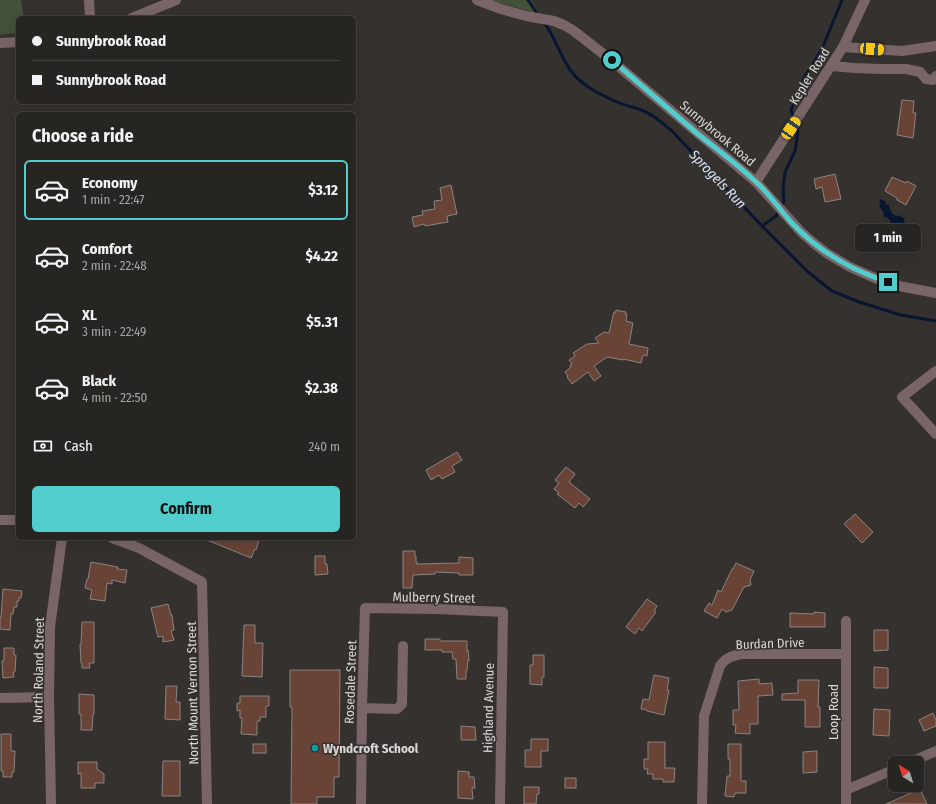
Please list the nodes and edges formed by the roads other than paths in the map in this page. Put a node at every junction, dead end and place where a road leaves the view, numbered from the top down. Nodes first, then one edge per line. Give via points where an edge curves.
1 (90, 0) edge
2 (176, 0) edge
3 (477, 0) edge
4 (865, 0) edge
5 (90, 16) edge
6 (137, 16) edge
7 (16, 42) edge
8 (0, 43) edge
9 (936, 46) edge
10 (843, 47) junction
11 (830, 66) junction
12 (936, 76) edge
13 (756, 182) junction
14 (936, 293) edge
15 (936, 371) edge
16 (936, 434) edge
17 (0, 520) edge
18 (16, 520) edge
19 (62, 540) edge
20 (117, 540) edge
21 (365, 608) joint
22 (503, 612) joint
23 (846, 620) dead end
24 (403, 646) dead end
25 (846, 654) junction
26 (49, 697) junction
27 (0, 698) edge
28 (362, 708) junction
29 (936, 751) edge
30 (924, 756) edge
31 (888, 772) edge
32 (846, 790) junction
33 (51, 804) edge
34 (207, 804) edge
35 (361, 804) edge
36 (500, 804) edge
37 (702, 804) edge
38 (846, 804) edge

1 - 5 street
2 - 6 street
3 - 13 street, Sunnybrook Road via 526,16 554,21 569,28
4 - 10 street, Kepler Road
7 - 8 street
9 - 10 street via 902,51
10 - 11 street, Kepler Road
11 - 12 street via 906,68 920,72 926,79 933,80
11 - 13 street, Kepler Road
13 - 14 street, Sunnybrook Road via 802,233 828,254 877,279
15 - 16 street via 902,397
17 - 18 street
19 - 26 street, North Roland Street via 50,627
20 - 34 street, North Mount Vernon Street via 139,548 202,582
21 - 22 street, Mulberry Street
21 - 28 street, Rosedale Street
22 - 36 street, Highland Avenue
23 - 25 street, Loop Road
24 - 28 street via 402,704 397,709
25 - 32 street, Loop Road
25 - 37 street, Burdan Drive via 741,654 723,661 704,716
26 - 27 street
26 - 33 street, North Roland Street
28 - 35 street, Rosedale Street
29 - 30 street
31 - 32 street
32 - 38 street, Loop Road

